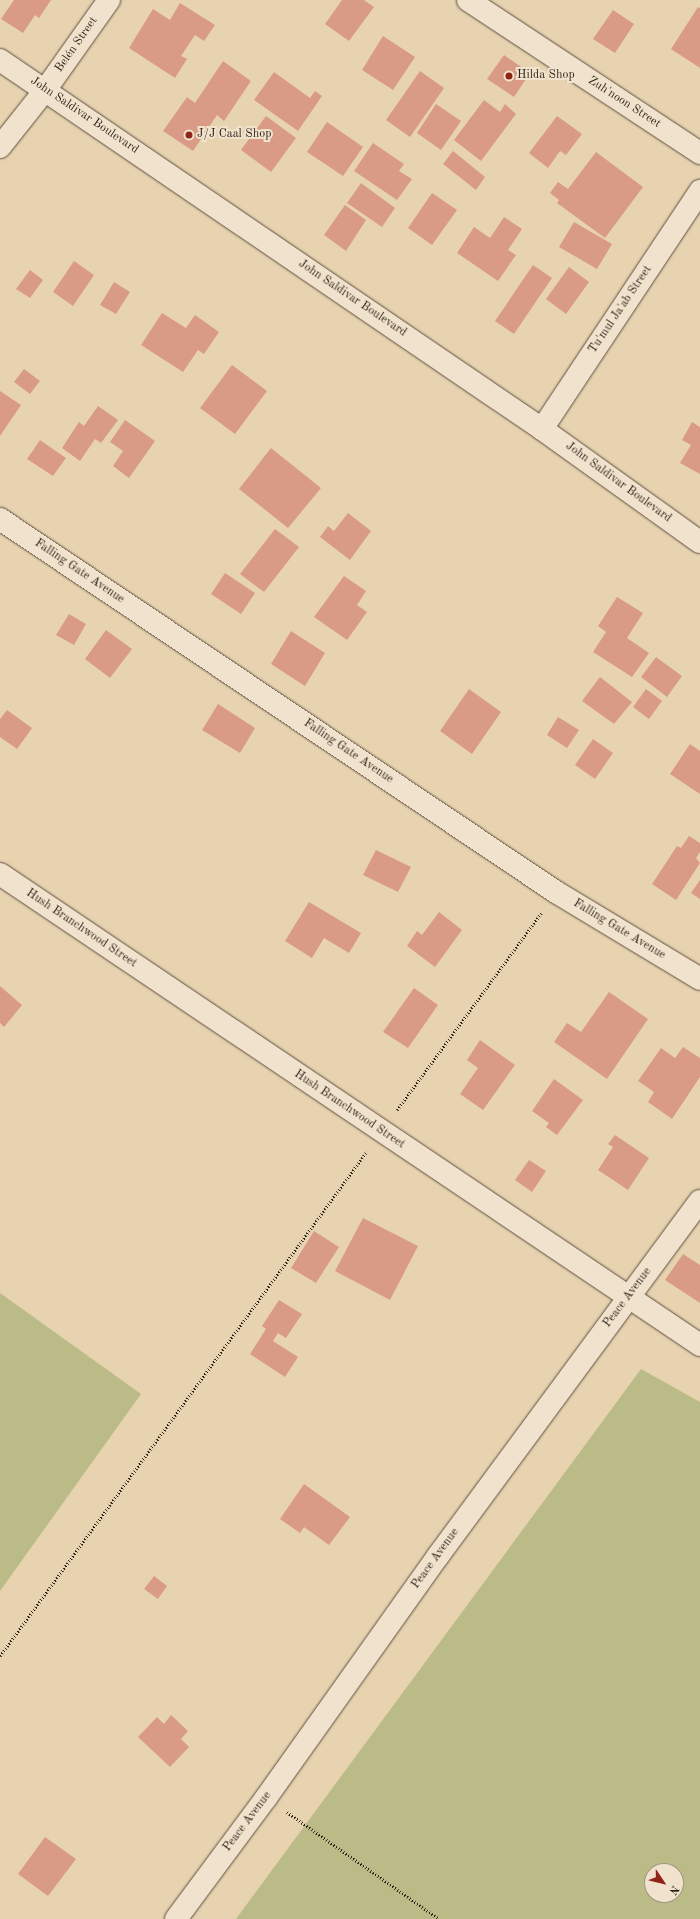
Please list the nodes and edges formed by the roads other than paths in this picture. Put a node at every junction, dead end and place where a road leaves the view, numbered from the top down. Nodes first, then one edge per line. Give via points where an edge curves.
1 (109, 0) edge
2 (468, 0) edge
3 (0, 60) edge
4 (46, 89) junction
5 (0, 147) edge
6 (700, 153) edge
7 (700, 190) edge
8 (542, 429) junction
9 (0, 519) edge
10 (700, 542) edge
11 (0, 874) edge
12 (700, 979) edge
13 (700, 1201) edge
14 (628, 1297) junction
15 (700, 1345) edge
16 (176, 1919) edge

1 - 4 street, Belén Street
2 - 6 street, Zuh'noon Street
3 - 4 street, John Saldivar Boulevard
4 - 5 street, Belén Street
4 - 8 street, John Saldivar Boulevard
7 - 8 street, Tu'mul Ja'ab Street
8 - 10 street, John Saldivar Boulevard
9 - 12 street, Falling Gate Avenue via 556,892
11 - 14 street, Hush Branchwood Street
13 - 14 street, Peace Avenue
14 - 15 street, Hush Branchwood Street
14 - 16 street, Peace Avenue

